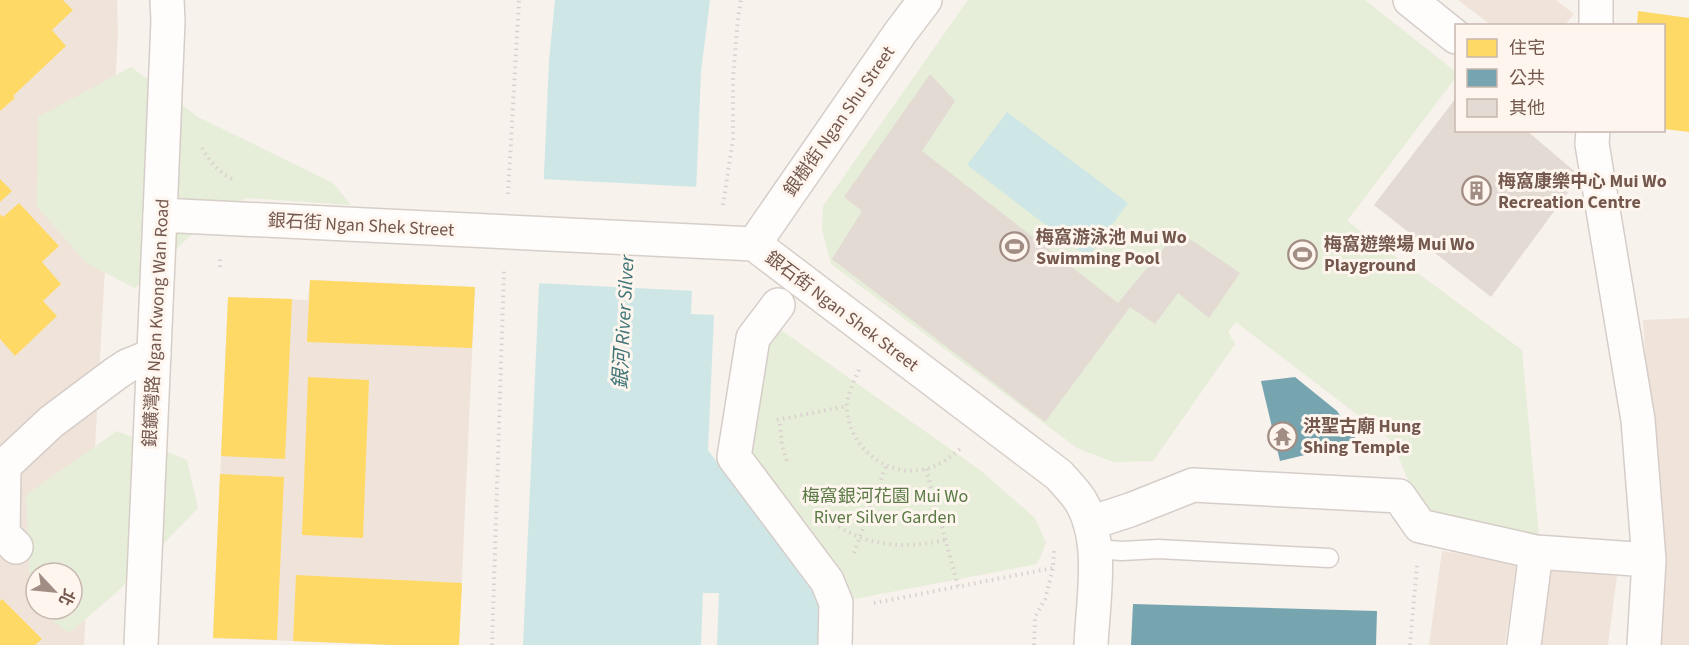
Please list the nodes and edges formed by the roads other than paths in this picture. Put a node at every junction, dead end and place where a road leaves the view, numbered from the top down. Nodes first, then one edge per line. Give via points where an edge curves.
1 (167, 0) edge
2 (925, 0) edge
3 (1410, 0) edge
4 (1596, 0) edge
5 (1596, 24) edge
6 (1455, 36) edge
7 (1587, 135) edge
8 (160, 215) junction
9 (754, 243) junction
10 (778, 305) dead end
11 (154, 355) junction
12 (2, 493) edge
13 (1093, 536) junction
14 (16, 547) dead end
15 (1536, 552) junction
16 (1329, 558) dead end
17 (1649, 560) junction
18 (141, 645) edge
19 (835, 645) edge
20 (1091, 645) edge
21 (1524, 645) edge
22 (1644, 645) edge

1 - 8 street, 銀鑛灣路 Ngan Kwong Wan Road
2 - 9 street, 銀樹街 Ngan Shu Street
3 - 6 street
4 - 5 street
7 - 17 street via 1638,420
8 - 9 street, 銀石街 Ngan Shek Street
8 - 11 street, 銀鑛灣路 Ngan Kwong Wan Road
9 - 13 street, 銀石街 Ngan Shek Street via 1059,475 1080,499
10 - 19 street via 753,338 734,457 827,581 836,607
11 - 12 street via 127,366 51,422 4,465
11 - 18 street, 銀鑛灣路 Ngan Kwong Wan Road
12 - 14 street via 3,534
13 - 15 street via 1130,510 1193,485 1399,496 1420,526
13 - 16 lane via 1122,551 1158,549
13 - 20 street, 銀石街 Ngan Shek Street
15 - 17 street
15 - 21 street
17 - 22 street

